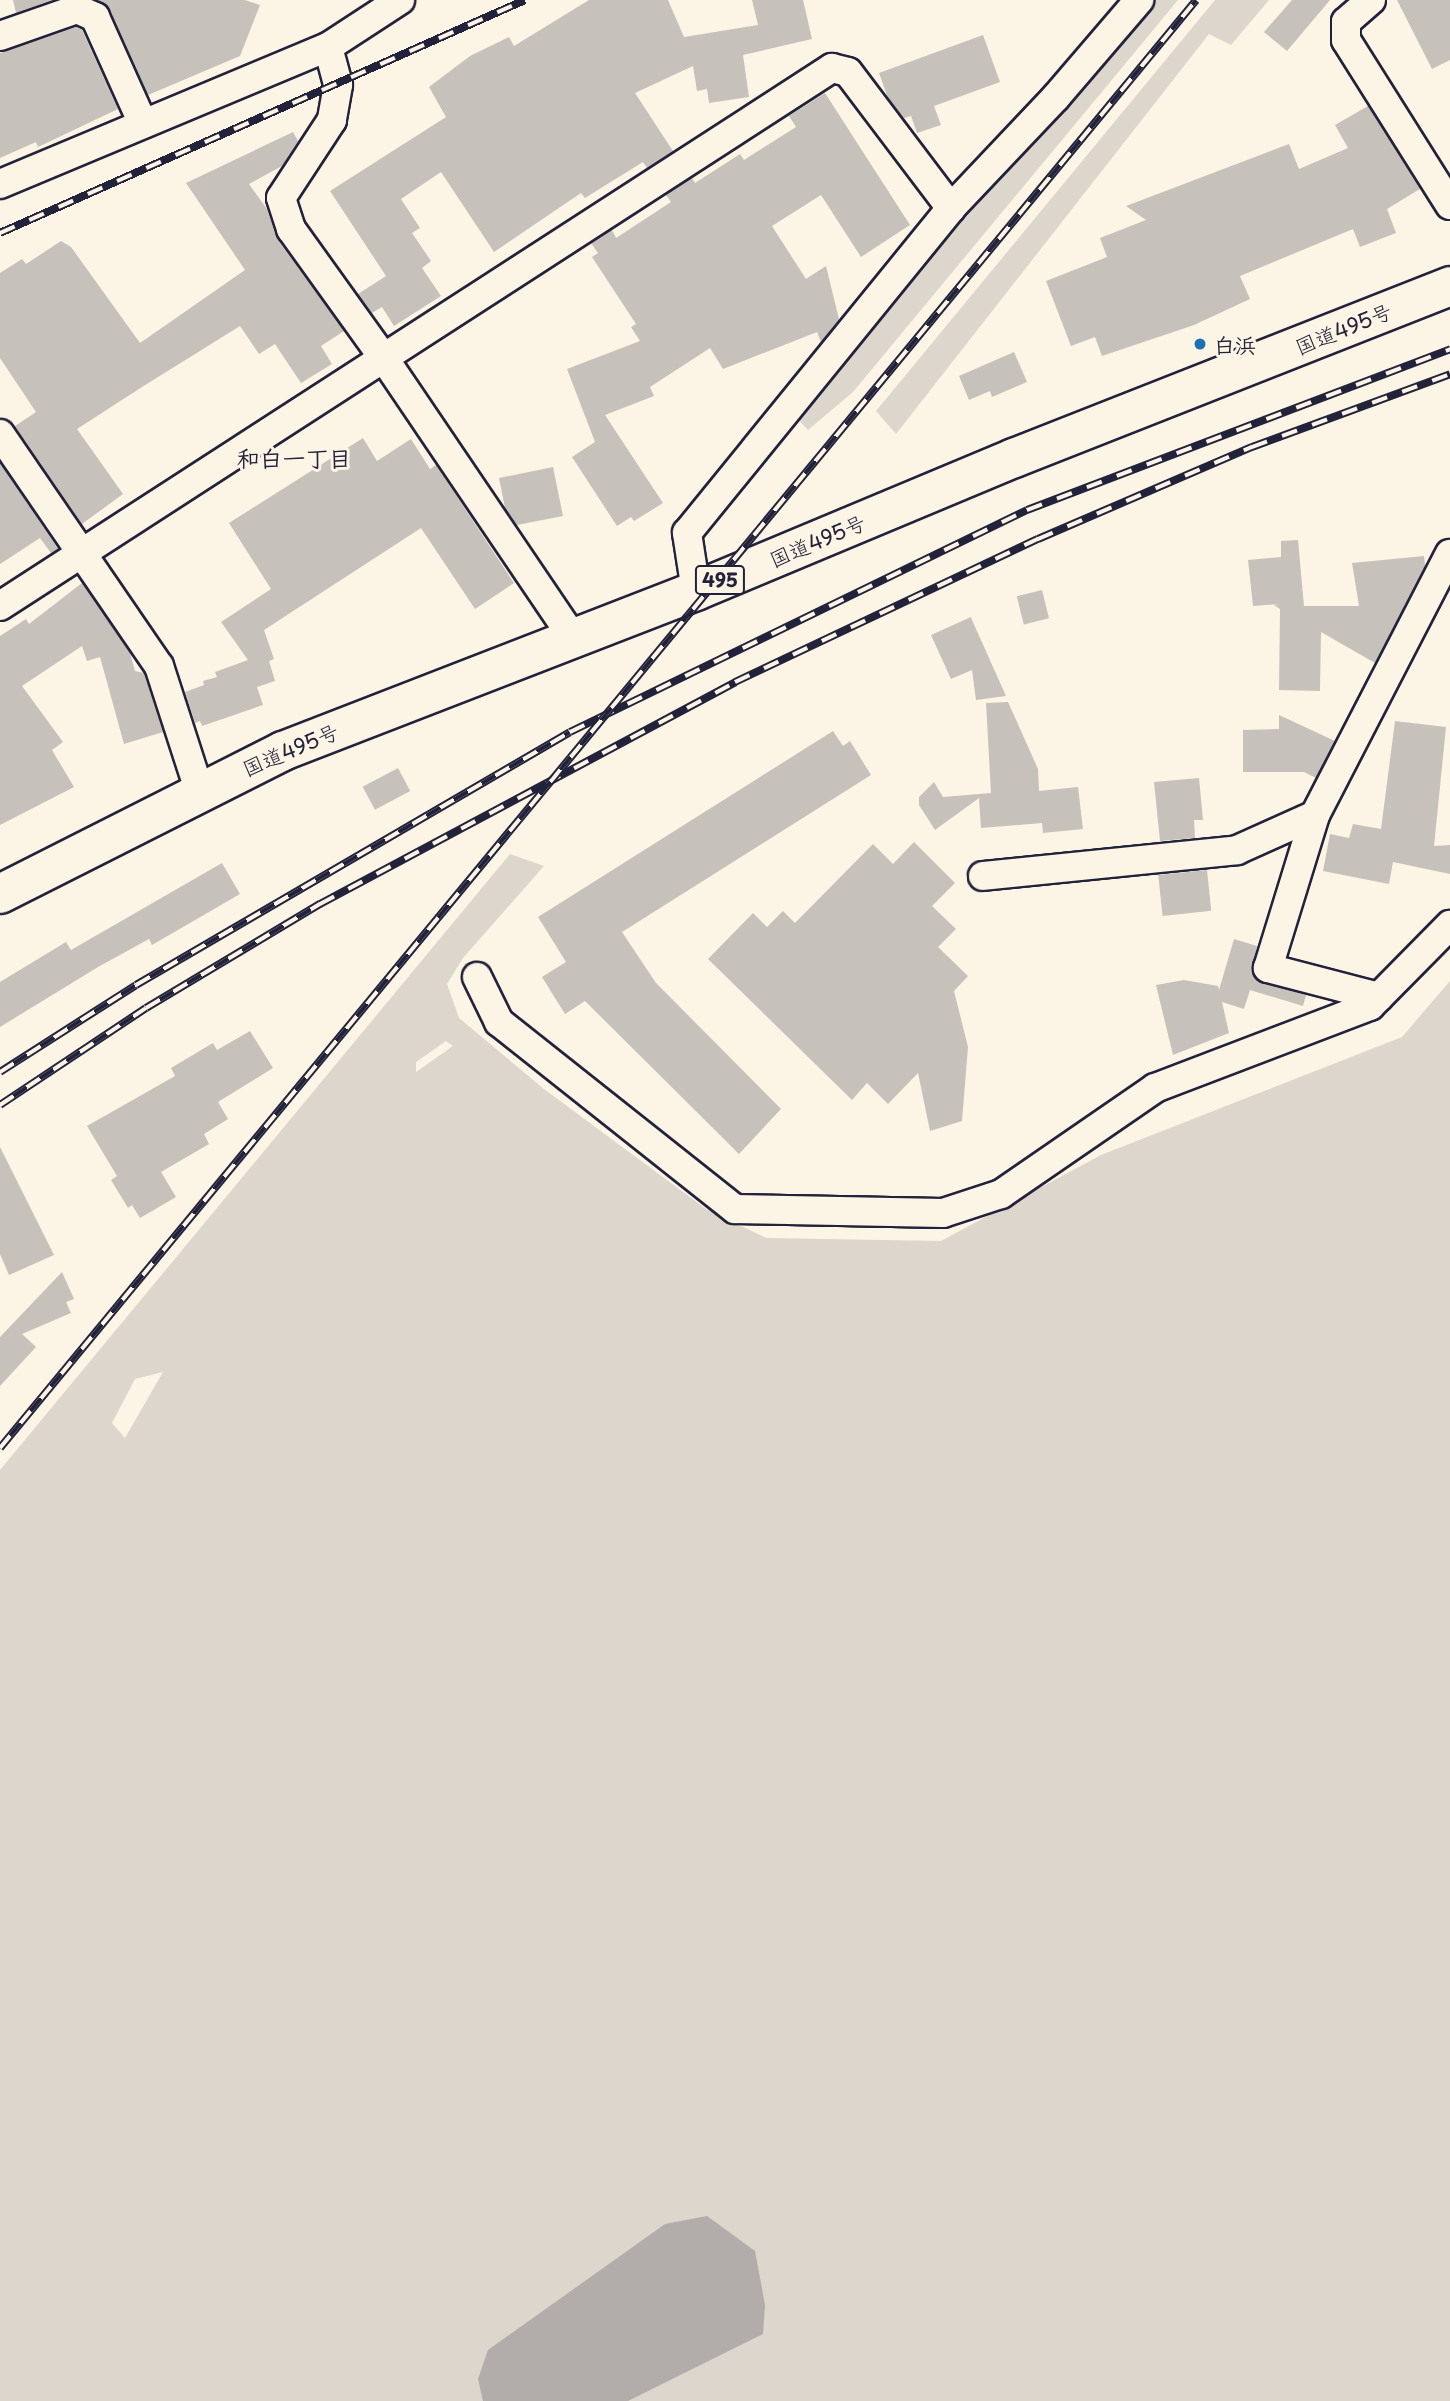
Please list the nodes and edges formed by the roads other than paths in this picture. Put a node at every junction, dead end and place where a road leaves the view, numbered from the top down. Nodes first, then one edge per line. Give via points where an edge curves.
1 (400, 0) edge
2 (1139, 0) edge
3 (1371, 0) edge
4 (0, 36) edge
5 (328, 47) junction
6 (143, 124) junction
7 (0, 184) edge
8 (1450, 205) edge
9 (951, 208) junction
10 (1450, 286) edge
11 (383, 357) junction
12 (0, 434) edge
13 (84, 550) junction
14 (1450, 554) edge
15 (696, 591) junction
16 (0, 606) edge
17 (573, 638) junction
18 (199, 790) junction
19 (1315, 815) junction
20 (983, 876) dead end
21 (0, 894) edge
22 (1450, 925) edge
23 (477, 977) dead end
24 (1379, 997) junction

1 - 5 street
2 - 9 street
3 - 8 street via 1346,22 1346,40
4 - 6 street via 77,9 95,17
5 - 6 street
5 - 11 street via 338,85 332,120 281,198 290,229
6 - 7 street
9 - 11 street via 848,72 832,68
9 - 15 street via 687,533
10 - 15 highway, 国道495号 / 495 via 1014,458
11 - 13 street
11 - 17 street
12 - 13 street
13 - 16 street
13 - 18 street via 159,666
14 - 19 street
15 - 17 highway, 国道495号 / 495
17 - 18 highway, 国道495号 / 495 via 283,751
18 - 21 highway, 国道495号 / 495
19 - 20 street via 1237,850
19 - 24 street via 1268,968
22 - 24 street
23 - 24 street via 499,1022 735,1209 749,1210 943,1213 1001,1194 1155,1088 1370,1006

